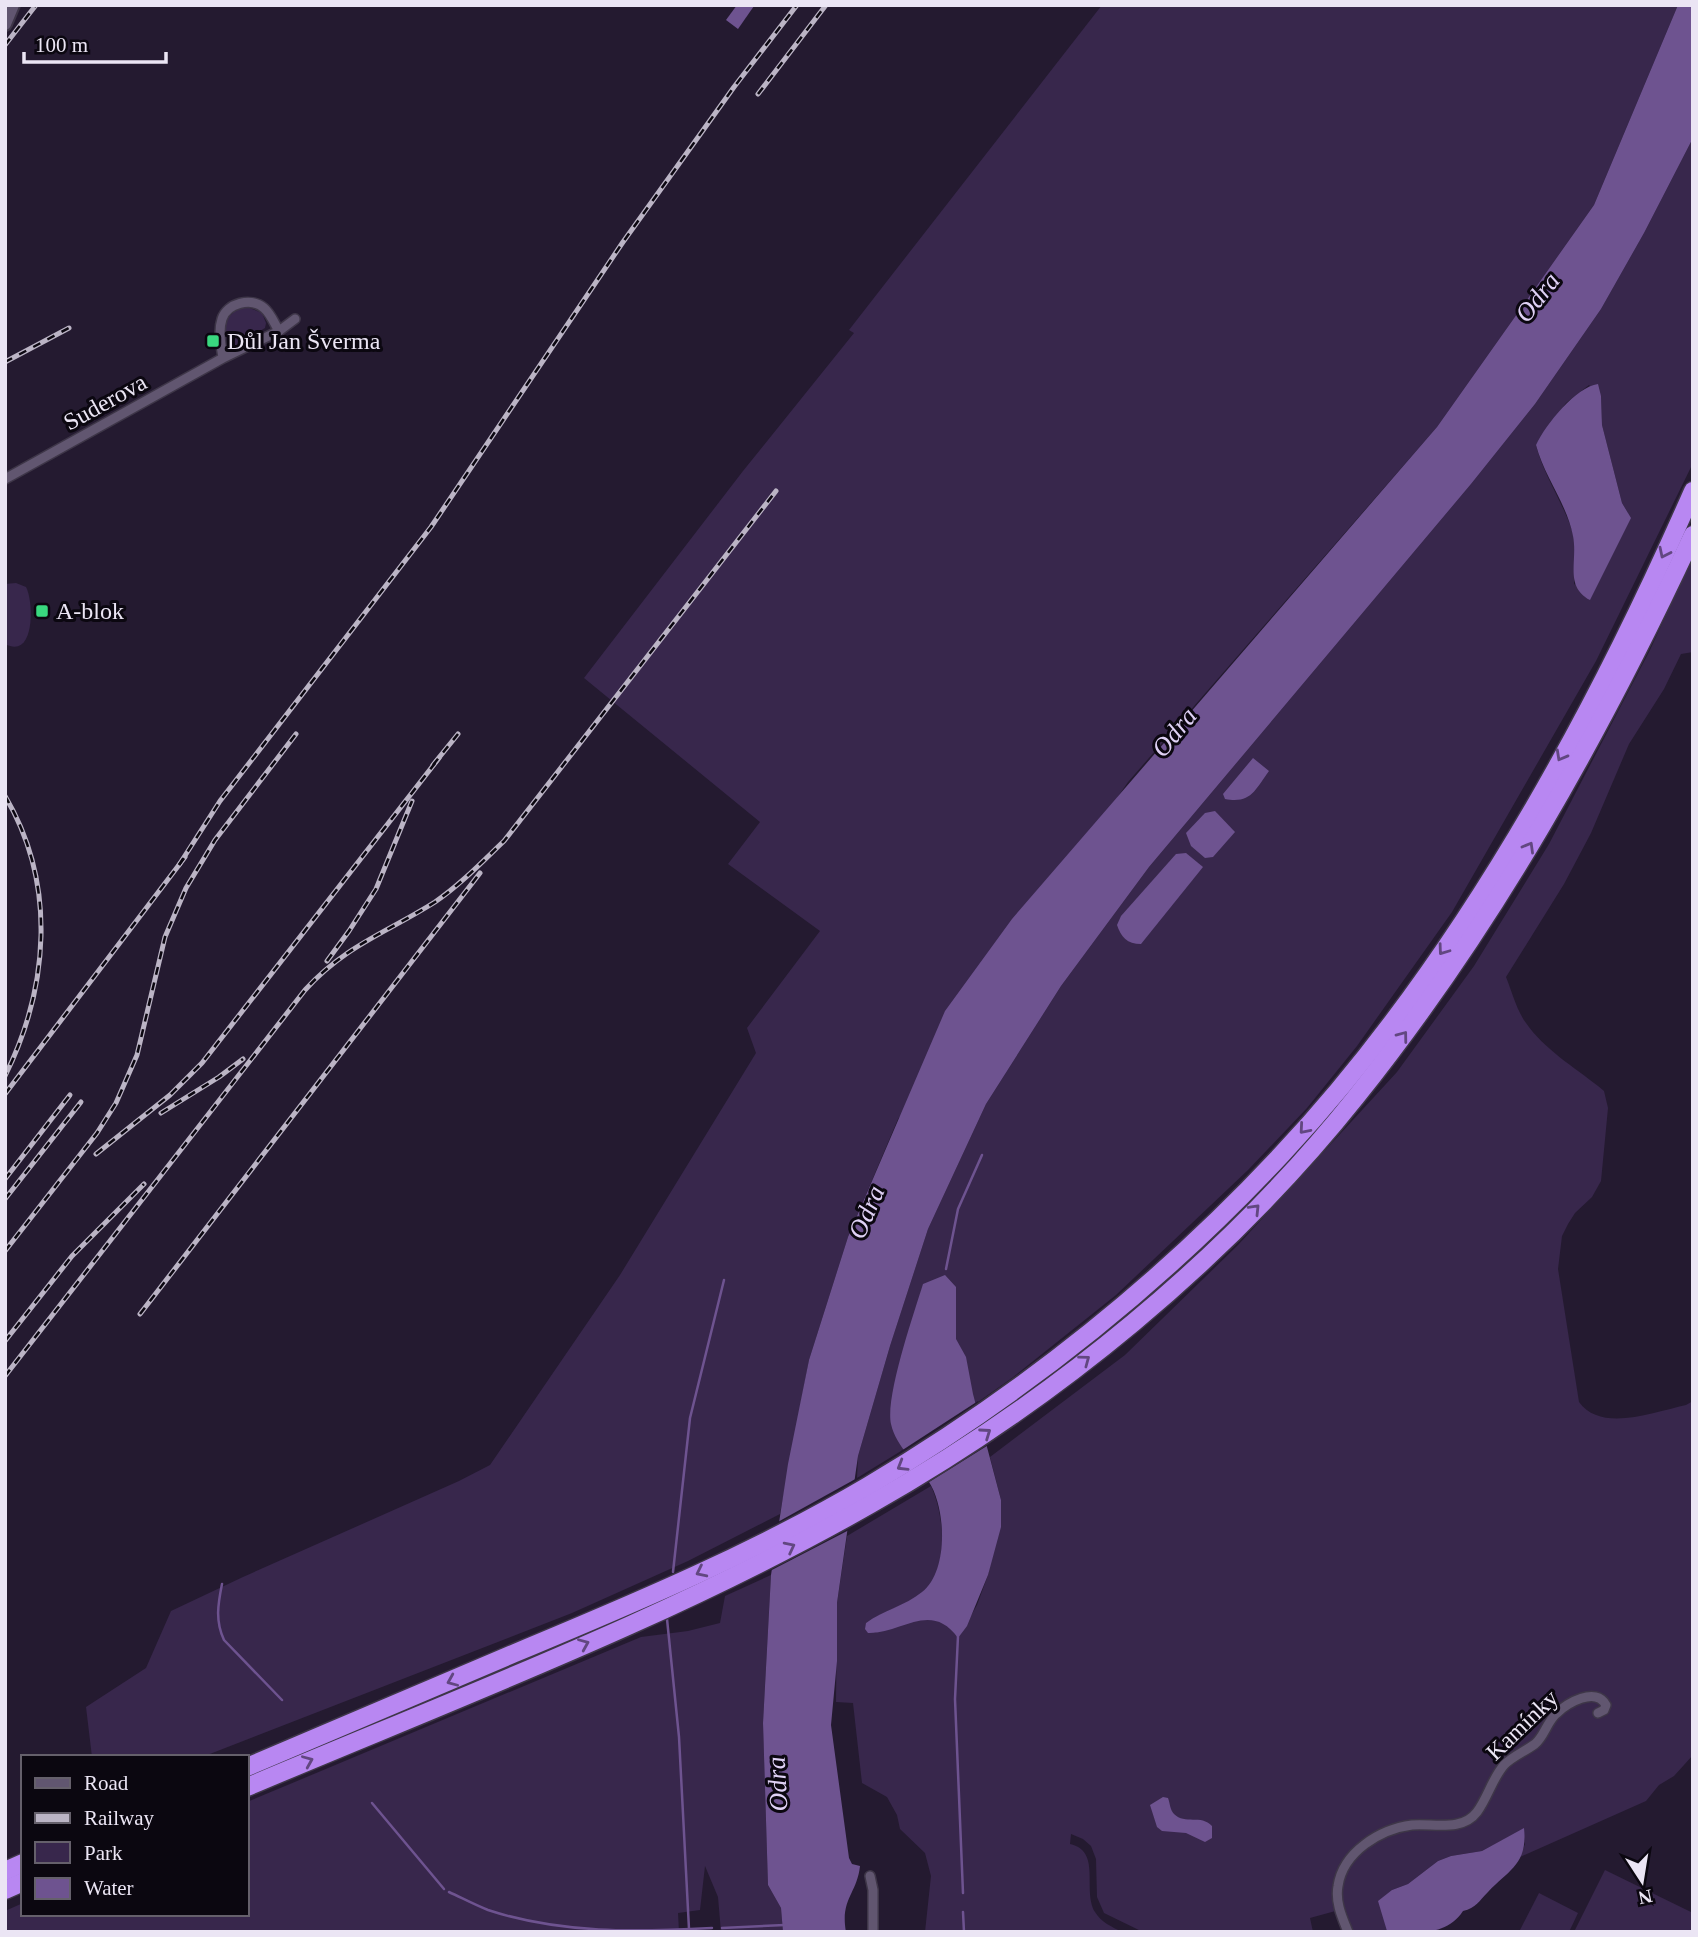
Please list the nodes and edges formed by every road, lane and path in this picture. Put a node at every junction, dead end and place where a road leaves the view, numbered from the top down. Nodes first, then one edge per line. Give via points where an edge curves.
1 (13, 5) edge
2 (5, 24) edge
3 (295, 319) dead end
4 (279, 331) junction
5 (223, 358) junction
6 (5, 480) edge
7 (1693, 491) edge
8 (1693, 535) edge
9 (1025, 1394) junction
10 (1598, 1713) dead end
11 (248, 1767) edge
12 (248, 1787) edge
13 (21, 1864) edge
14 (5, 1871) edge
15 (870, 1876) dead end
16 (21, 1883) edge
17 (5, 1890) edge
18 (873, 1932) edge
19 (1348, 1932) edge

1 - 2 street
3 - 4 street, Suderova
4 - 5 street, Suderova
4 - 5 street via 263,307 235,305 221,321
5 - 6 street, Suderova
7 -> 9 highway via 1560,759 1503,858 1392,1021 1284,1152 1229,1208
9 -> 8 highway via 1113,1339 1246,1218 1298,1164 1406,1032 1521,862 1623,679
9 -> 11 highway via 773,1537 627,1607
12 -> 9 highway via 705,1590 806,1539 936,1465
10 - 19 street, Kamínky via 1606,1705 1603,1700 1588,1697 1555,1714 1537,1743 1504,1766 1470,1819 1458,1824 1396,1828 1364,1844 1352,1856 1338,1886 1339,1910
13 - 14 highway
15 - 18 street
16 - 17 highway

